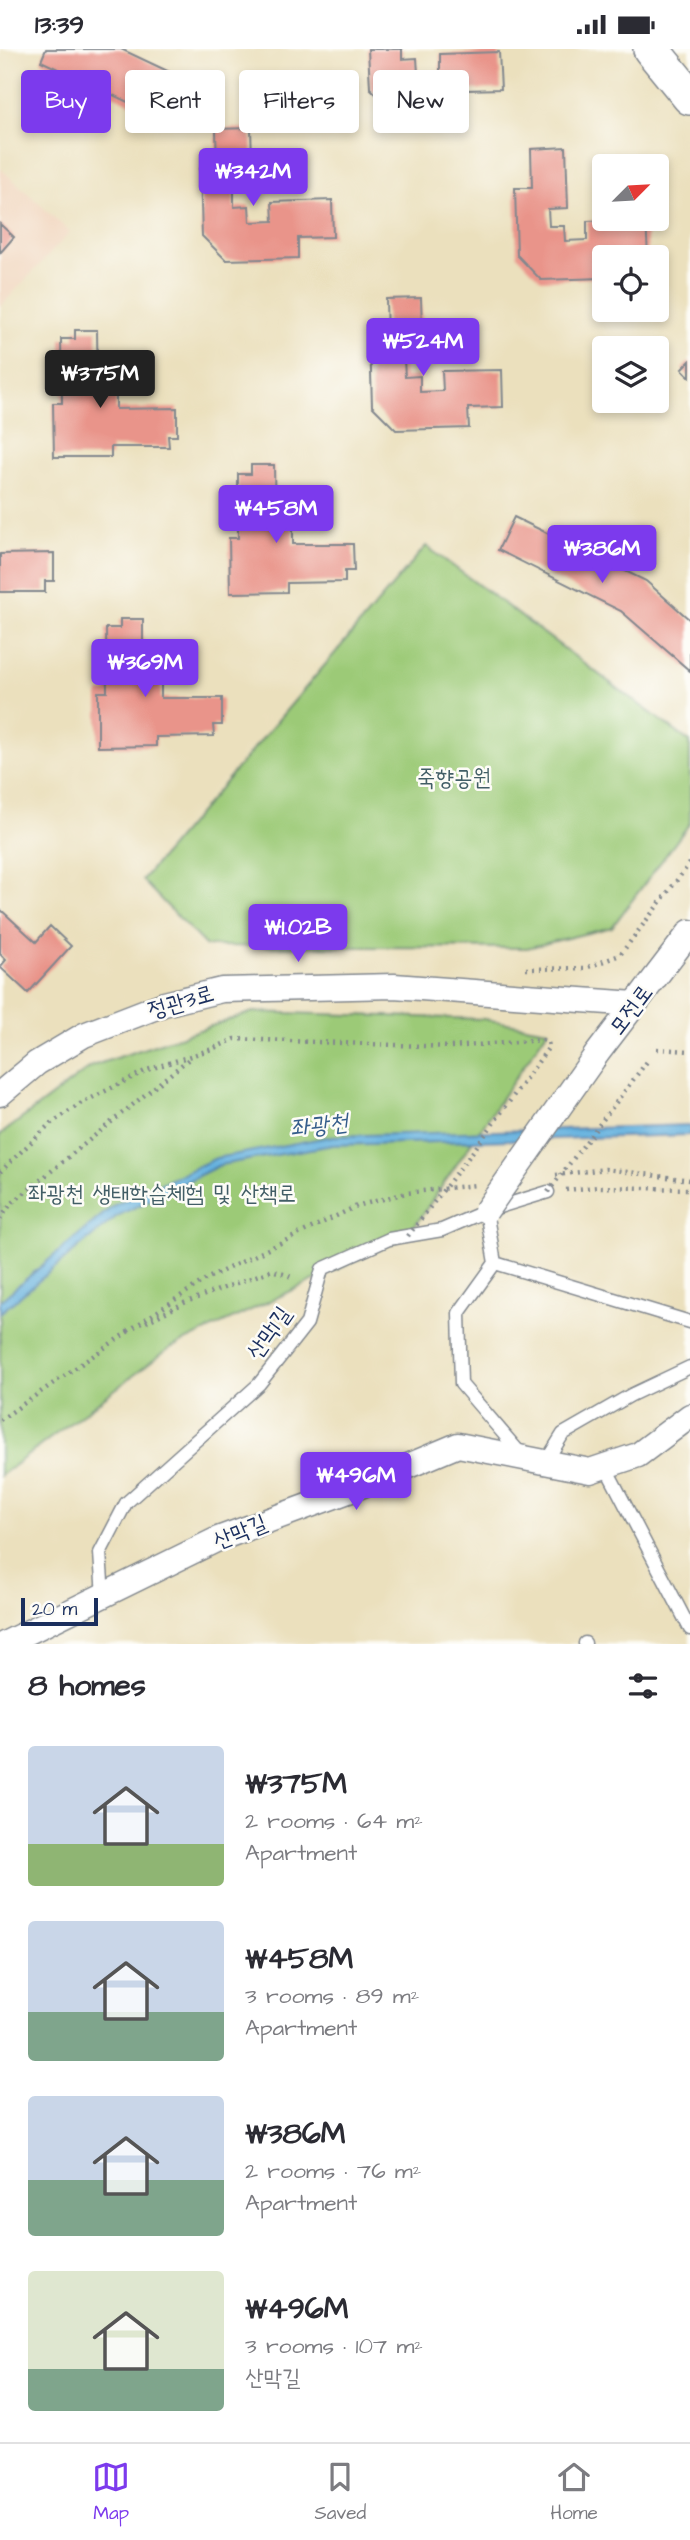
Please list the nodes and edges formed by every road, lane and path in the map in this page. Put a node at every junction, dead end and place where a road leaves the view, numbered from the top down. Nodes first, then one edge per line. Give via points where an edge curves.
1 (651, 49) edge
2 (690, 97) edge
3 (690, 932) edge
4 (635, 1004) junction
5 (657, 1049) dead end
6 (690, 1051) edge
7 (193, 1055) junction
8 (649, 1059) dead end
9 (0, 1094) edge
10 (0, 1173) edge
11 (690, 1189) edge
12 (548, 1192) junction
13 (486, 1211) junction
14 (0, 1219) edge
15 (408, 1236) junction
16 (495, 1263) junction
17 (295, 1278) dead end
18 (690, 1322) edge
19 (690, 1367) edge
20 (690, 1416) edge
21 (0, 1420) edge
22 (535, 1461) junction
23 (605, 1466) junction
24 (103, 1596) junction
25 (690, 1629) edge
26 (4, 1644) edge

1 - 2 street
3 - 4 street, 모전로
4 - 9 street, 정관3로 via 394,986 222,990 164,1004 84,1035 37,1063
4 - 13 street, 모전로, bridge
5 - 6 path
7 - 10 path via 147,1070 80,1104 50,1124
7 - 14 path via 11,1204
7 - 15 path, bridge via 235,1039 450,1048 548,1042 549,1047
8 - 12 path, bridge
11 - 12 path via 598,1187
12 - 13 lane, 산막1길
13 - 15 lane, 산막1길 via 442,1230
13 - 16 lane
15 - 24 lane, 산막1길 via 389,1239 322,1269 307,1324 259,1384 126,1503 100,1553
16 - 18 lane
16 - 22 lane via 459,1313 461,1384
17 - 21 path via 272,1270 186,1302 128,1331
19 - 22 lane via 563,1434
20 - 23 street, 산막길 via 638,1455
22 - 23 street, 산막길 via 590,1471
22 - 24 street, 산막길 via 458,1445 218,1539
23 - 25 lane
24 - 26 street, 산막길

